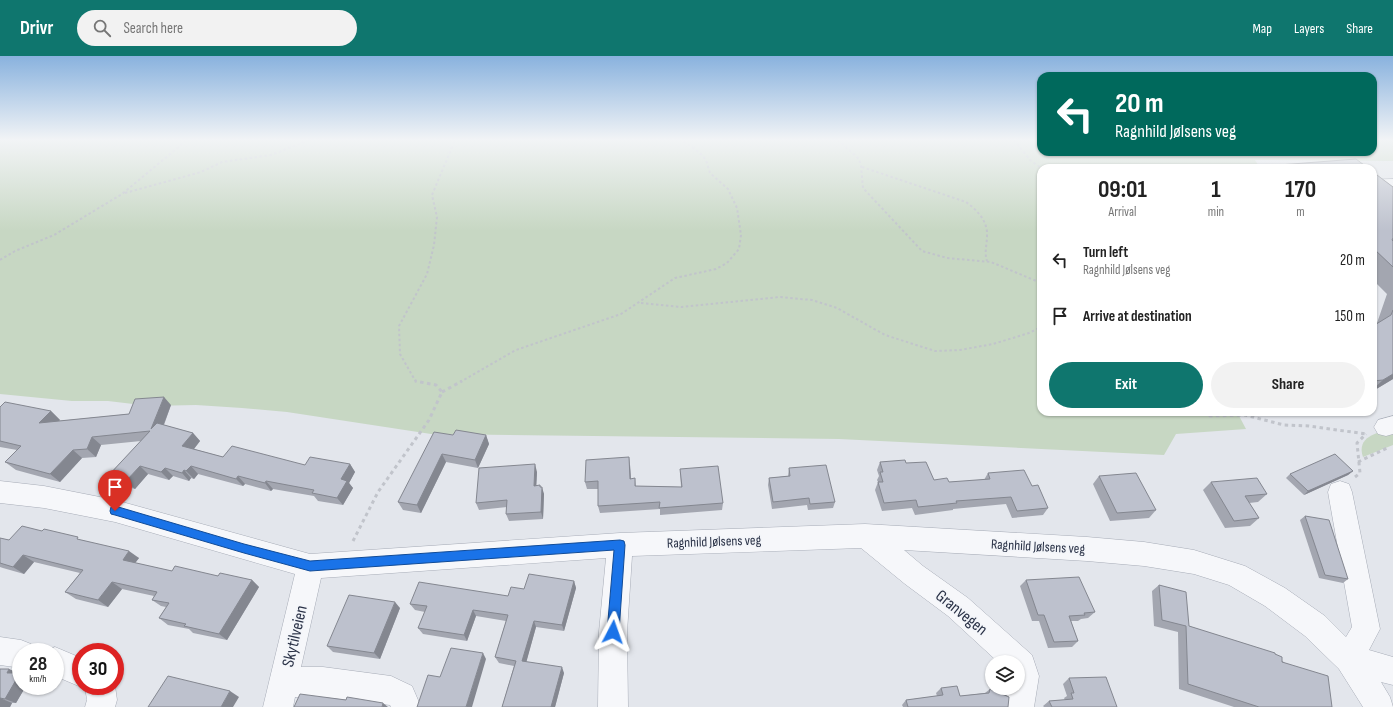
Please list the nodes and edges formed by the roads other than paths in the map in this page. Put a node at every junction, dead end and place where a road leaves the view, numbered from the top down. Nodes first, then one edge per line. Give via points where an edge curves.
1 (1393, 184) edge
2 (1377, 185) edge
3 (0, 492) edge
4 (1340, 492) road end
5 (865, 536) junction
6 (620, 545) junction
7 (310, 566) junction
8 (0, 651) edge
9 (12, 653) edge
10 (1349, 659) junction
11 (1393, 670) edge
12 (101, 695) edge
13 (280, 695) edge
14 (100, 707) edge
15 (406, 707) edge
16 (613, 707) edge
17 (1019, 707) edge
18 (1380, 707) edge

1 - 2 street
3 - 7 street, Ragnhild Jølsens veg via 44,497 115,511
4 - 10 street via 1366,629
5 - 6 street, Ragnhild Jølsens veg
5 - 10 street, Ragnhild Jølsens veg via 1087,549 1194,562 1236,575 1275,597 1315,626
5 - 17 street, Granvegen via 958,607 1022,665 1024,683
6 - 7 street, Ragnhild Jølsens veg
6 - 16 street via 613,632
7 - 13 street, Skytilveien
8 - 9 street
10 - 11 street
10 - 18 street, Ragnhild Jølsens veg
12 - 14 street
13 - 15 street via 323,682 391,691 402,696

